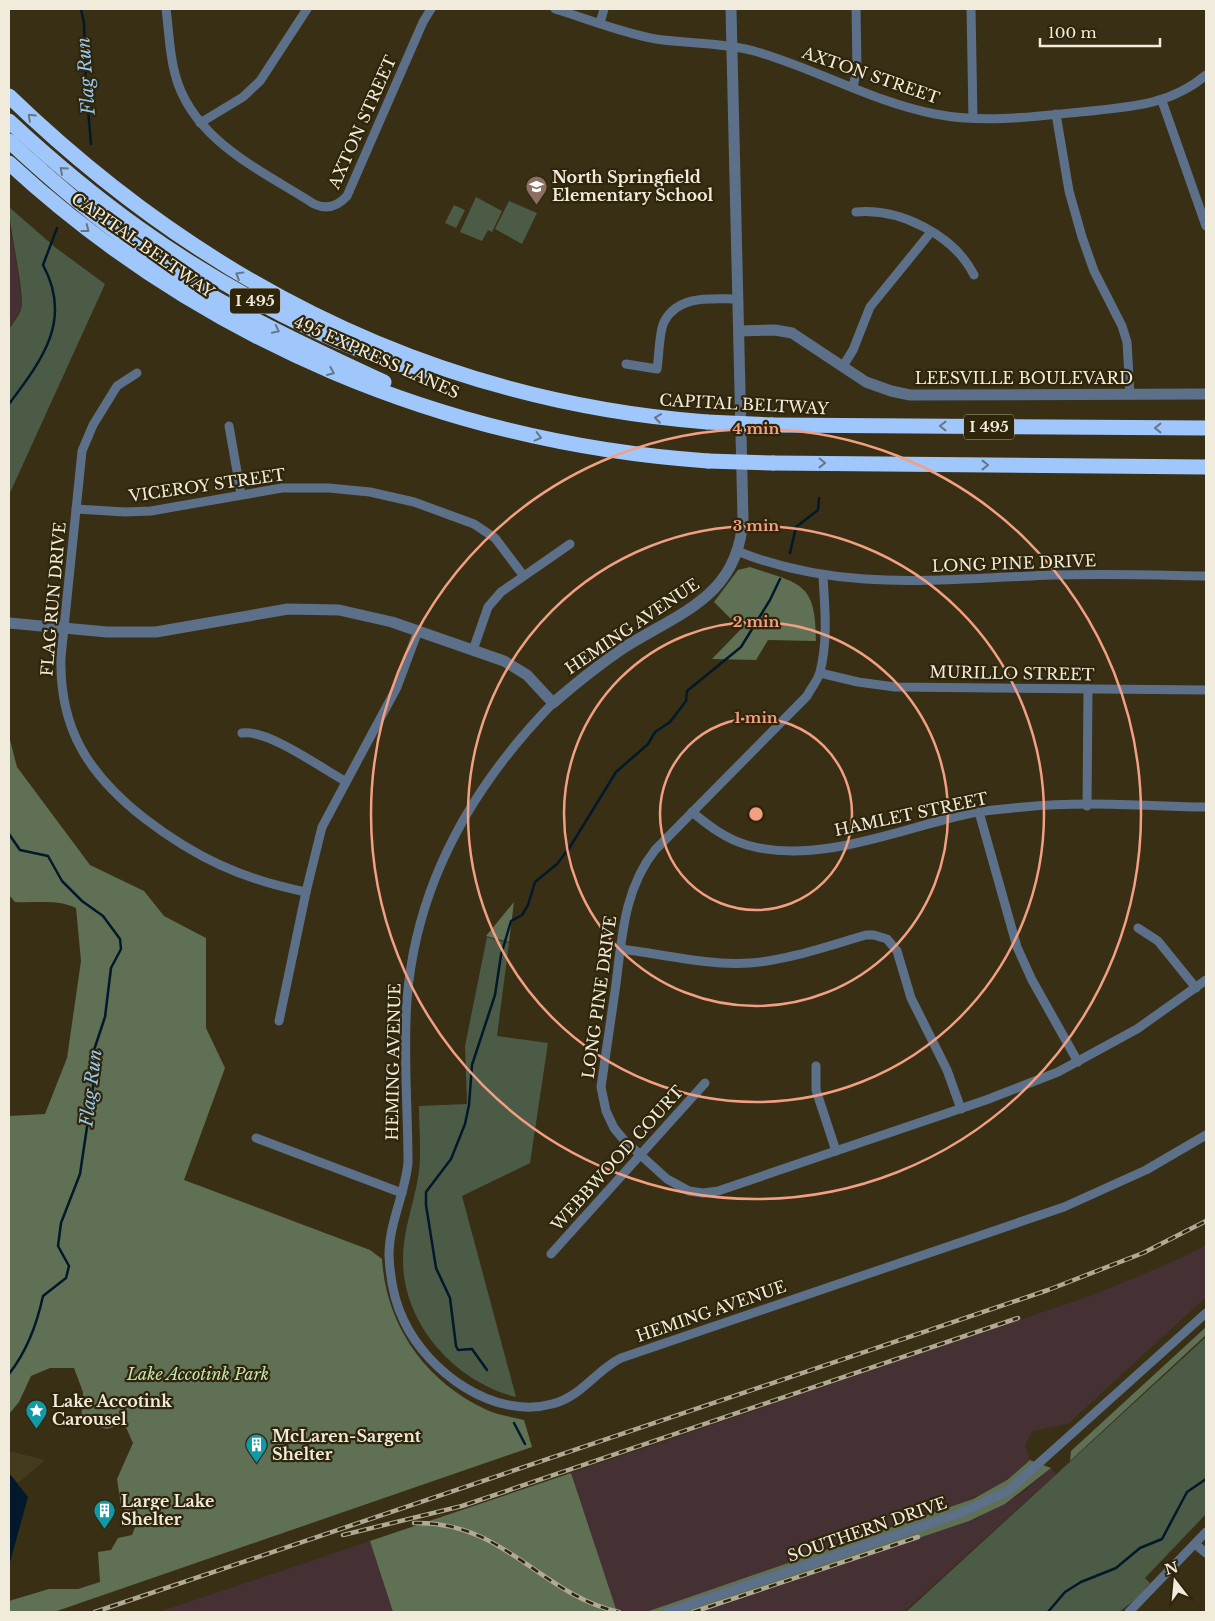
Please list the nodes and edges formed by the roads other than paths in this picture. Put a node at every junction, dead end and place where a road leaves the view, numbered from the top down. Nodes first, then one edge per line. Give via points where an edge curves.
1 (166, 9) edge
2 (307, 9) edge
3 (431, 9) edge
4 (555, 9) edge
5 (604, 9) edge
6 (731, 9) edge
7 (856, 9) edge
8 (971, 9) edge
9 (600, 23) junction
10 (732, 47) junction
11 (1206, 75) edge
12 (853, 87) junction
13 (9, 96) edge
14 (1162, 101) junction
15 (1056, 114) junction
16 (973, 118) junction
17 (9, 120) edge
18 (200, 123) junction
19 (9, 141) edge
20 (9, 163) edge
21 (856, 212) dead end
22 (1206, 226) edge
23 (931, 232) junction
24 (974, 275) dead end
25 (738, 299) junction
26 (739, 331) junction
27 (626, 364) dead end
28 (843, 366) junction
29 (137, 373) dead end
30 (1206, 394) edge
31 (1130, 395) junction
32 (543, 397) junction
33 (491, 425) junction
34 (229, 426) dead end
35 (1206, 428) edge
36 (1206, 467) edge
37 (241, 494) junction
38 (76, 509) junction
39 (570, 544) dead end
40 (737, 551) junction
41 (524, 575) junction
42 (823, 576) junction
43 (1206, 576) edge
44 (9, 623) edge
45 (64, 629) junction
46 (418, 631) junction
47 (473, 650) junction
48 (820, 674) junction
49 (1088, 689) junction
50 (1206, 690) edge
51 (552, 703) junction
52 (242, 734) dead end
53 (345, 782) junction
54 (1087, 806) junction
55 (1206, 807) edge
56 (692, 812) junction
57 (979, 812) junction
58 (306, 892) junction
59 (1138, 928) dead end
60 (620, 948) junction
61 (1206, 980) edge
62 (1196, 988) junction
63 (279, 1021) dead end
64 (1078, 1062) junction
65 (816, 1066) dead end
66 (705, 1082) dead end
67 (961, 1109) junction
68 (1206, 1135) edge
69 (256, 1138) dead end
70 (836, 1151) junction
71 (640, 1155) junction
72 (402, 1193) junction
73 (551, 1254) dead end
74 (1206, 1313) edge
75 (1206, 1532) edge
76 (1195, 1544) junction
77 (1206, 1553) edge
78 (668, 1612) edge
79 (1129, 1612) edge

1 - 18 street, AXTON STREET via 175,74 188,106
2 - 18 street via 260,82 243,97
3 - 18 street, AXTON STREET via 347,196 337,205 325,207 314,204 220,144
4 - 9 street, AXTON STREET
5 - 9 street
6 - 10 street, HEMING AVENUE
7 - 12 street via 857,69
8 - 16 street
9 - 10 street, AXTON STREET via 656,39
10 - 12 street, AXTON STREET via 759,53
10 - 25 street, HEMING AVENUE
11 - 14 street, AXTON STREET via 1188,89
12 - 16 street, AXTON STREET via 921,111
32 -> 13 highway, CAPITAL BELTWAY / I 495 via 412,358 316,317 258,286 137,207 69,152
14 - 15 street, AXTON STREET
14 - 22 street
15 - 16 street, AXTON STREET
15 - 31 street via 1068,191 1082,237 1127,342
32 -> 17 highway, 495 EXPRESS LANES / I 495 via 393,363 261,304 152,240 68,175
19 -> 33 highway, 495 EXPRESS LANES / I 495 via 104,224 231,308 386,383
20 -> 33 highway, CAPITAL BELTWAY / I 495 via 64,212 125,257 237,328 344,377
21 - 23 street via 884,213
23 - 24 street via 955,248
23 - 28 street via 870,307
25 - 26 street, HEMING AVENUE
25 - 27 street via 698,299 678,305 663,322 657,369
26 - 28 street, LEESVILLE BOULEVARD via 792,333
26 - 40 street, HEMING AVENUE via 743,519
28 - 31 street, LEESVILLE BOULEVARD via 866,382 910,395
29 - 38 street, FLAG RUN DRIVE via 118,386 88,434 80,464
30 - 31 street, LEESVILLE BOULEVARD
35 -> 32 highway, CAPITAL BELTWAY / I 495, bridge via 707,422 632,414
33 -> 36 highway, CAPITAL BELTWAY / I 495, bridge via 591,448 708,461
34 - 37 street
37 - 38 street, VICEROY STREET via 151,511
37 - 41 street, VICEROY STREET via 282,488 329,488 370,492 414,502 484,529 504,548
38 - 45 street, FLAG RUN DRIVE
39 - 41 street
40 - 42 street, LONG PINE DRIVE via 800,572
40 - 51 street, HEMING AVENUE via 722,580 704,600 612,656
41 - 47 street via 492,602
42 - 43 street, LONG PINE DRIVE via 941,581 1070,574
42 - 48 street, LONG PINE DRIVE via 825,628
44 - 45 street
45 - 46 street via 156,632 267,612 312,608 363,614
45 - 58 street, FLAG RUN DRIVE via 61,671 69,723 85,757 108,788 196,855 251,879
46 - 47 street
46 - 53 street via 397,687
47 - 51 street via 519,669
48 - 49 street, MURILLO STREET via 895,687
48 - 56 street, LONG PINE DRIVE via 799,706
49 - 50 street, MURILLO STREET
49 - 54 street
51 - 72 street, HEMING AVENUE via 512,746 477,795 449,844 425,904 407,999 408,1163
52 - 53 street via 252,732 269,738
53 - 58 street via 322,827
54 - 55 street, HAMLET STREET
54 - 57 street, HAMLET STREET
56 - 57 street, HAMLET STREET via 711,828 736,841 786,851 849,844
56 - 60 street, LONG PINE DRIVE via 655,850 640,872 628,905
57 - 64 street via 1017,946 1032,980
58 - 63 street
59 - 62 street via 1158,941
60 - 67 street via 719,963 748,963 777,959 866,936 881,936 897,951 911,998 947,1070
60 - 71 street, LONG PINE DRIVE via 602,1095 614,1128
61 - 62 street, LONG PINE DRIVE
62 - 64 street, LONG PINE DRIVE via 1137,1029
64 - 67 street, LONG PINE DRIVE
65 - 70 street via 816,1090
66 - 71 street, WEBBWOOD COURT
67 - 70 street, LONG PINE DRIVE
68 - 72 street, HEMING AVENUE via 1139,1173 1064,1207 621,1358 603,1369 576,1394 539,1407 503,1403 466,1388 442,1371 417,1343 399,1310 390,1267 391,1230
69 - 72 street
70 - 71 street, LONG PINE DRIVE via 703,1194 676,1186
71 - 73 street, WEBBWOOD COURT
74 - 78 street, SOUTHERN DRIVE via 1008,1491 982,1505
75 - 76 street
76 - 77 street
76 - 79 street

